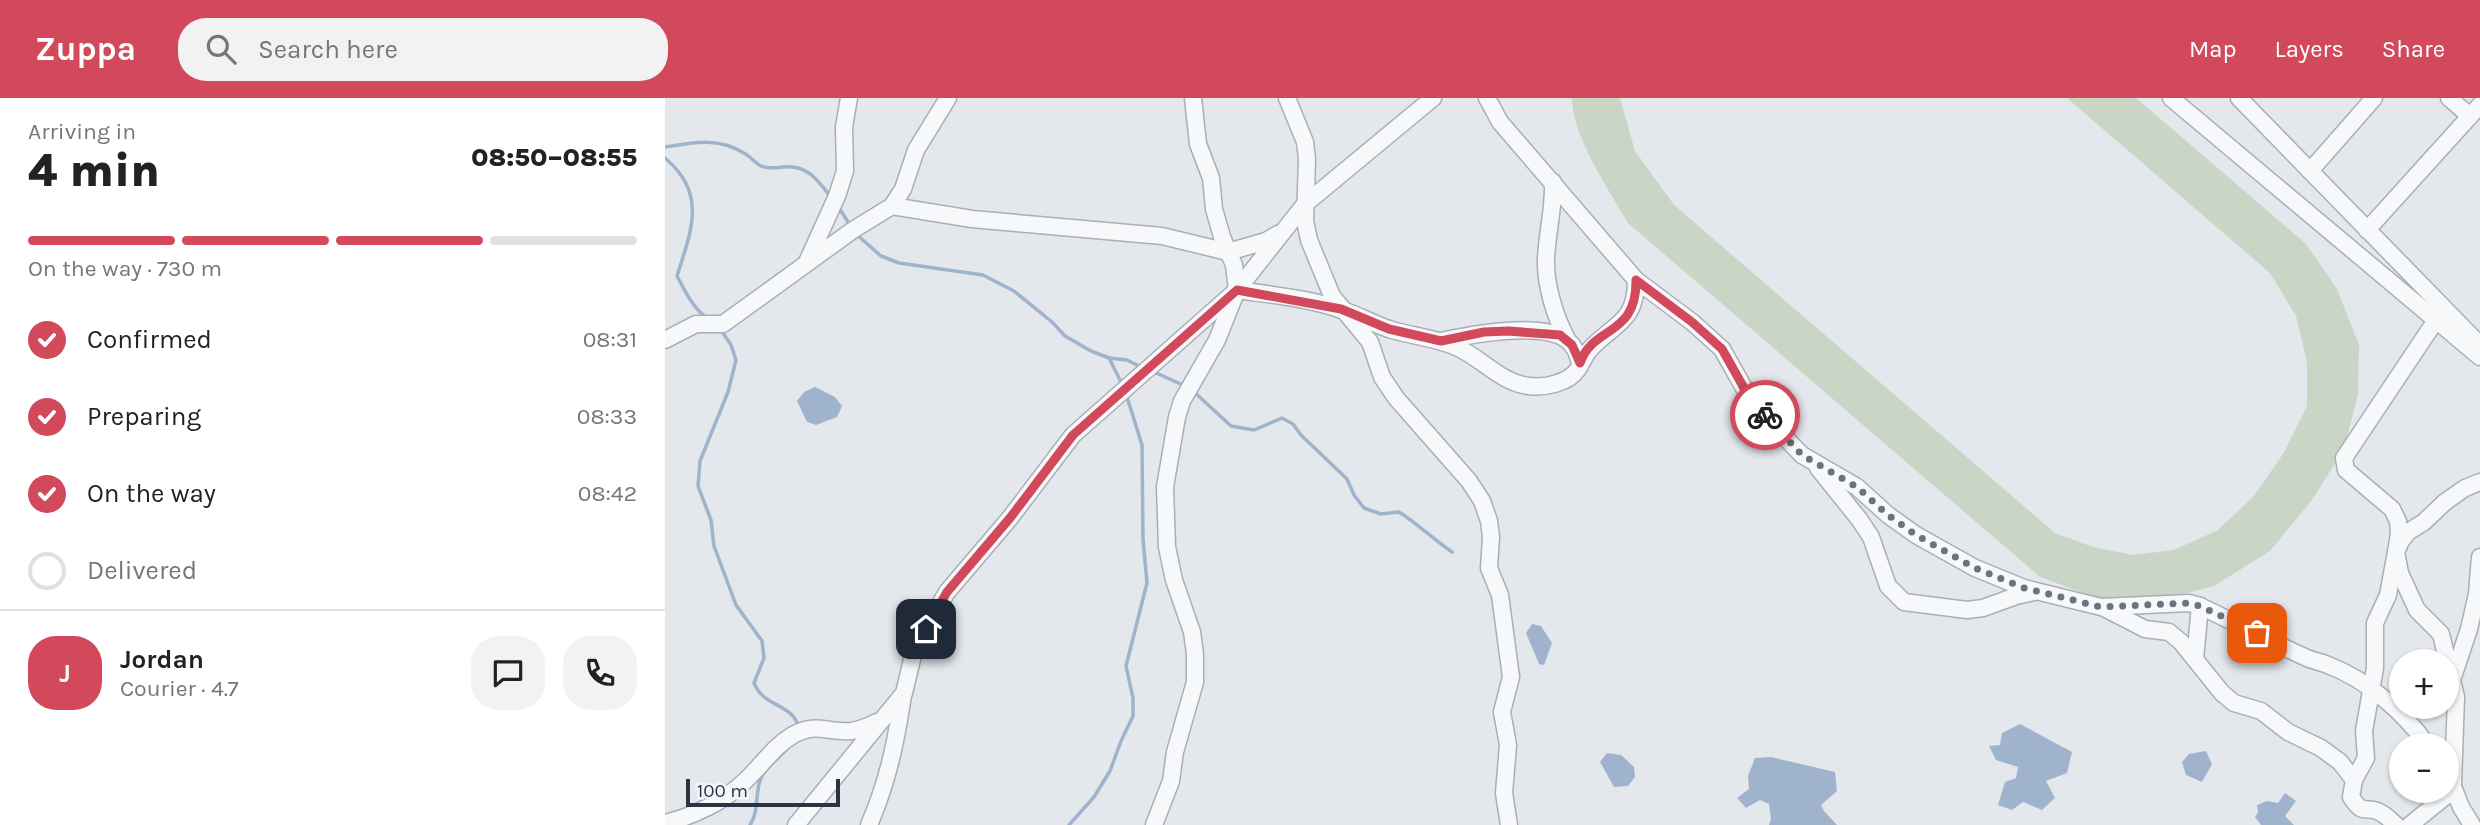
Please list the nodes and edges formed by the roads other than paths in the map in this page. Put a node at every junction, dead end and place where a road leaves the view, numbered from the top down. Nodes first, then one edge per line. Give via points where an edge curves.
1 (849, 98) edge
2 (948, 98) edge
3 (1193, 98) edge
4 (1287, 98) edge
5 (1433, 98) edge
6 (2171, 98) edge
7 (2239, 98) edge
8 (2374, 98) edge
9 (2449, 98) edge
10 (1487, 100) edge
11 (2475, 110) edge
12 (2310, 171) junction
13 (1553, 182) junction
14 (1305, 204) junction
15 (892, 206) junction
16 (1285, 229) junction
17 (2367, 230) junction
18 (1228, 251) junction
19 (806, 265) junction
20 (1636, 280) junction
21 (1237, 290) junction
22 (1341, 309) junction
23 (2438, 312) junction
24 (665, 340) edge
25 (1567, 340) junction
26 (1441, 341) junction
27 (2480, 345) edge
28 (2480, 357) edge
29 (1580, 363) junction
30 (1814, 464) junction
31 (2480, 482) edge
32 (2396, 552) junction
33 (2480, 557) edge
34 (2036, 591) junction
35 (2200, 606) junction
36 (2101, 607) junction
37 (2445, 649) edge
38 (2195, 659) junction
39 (2459, 659) edge
40 (2371, 690) junction
41 (904, 693) junction
42 (881, 720) junction
43 (2419, 733) edge
44 (2354, 780) junction
45 (2459, 802) edge
46 (2437, 803) edge
47 (665, 823) edge
48 (1155, 823) edge
49 (796, 825) edge
50 (869, 825) edge
51 (1509, 825) edge
52 (2396, 825) edge
53 (2410, 825) edge
54 (2472, 825) edge

1 - 19 street via 845,171
2 - 15 street via 916,150
3 - 18 street via 1198,144 1212,178 1214,209
4 - 14 street via 1305,142
5 - 14 street
6 - 23 street
7 - 12 street
8 - 12 street
9 - 11 street
10 - 13 street via 1500,122
11 - 17 street
12 - 17 street
13 - 20 street
13 - 25 street via 1545,262
14 - 16 street
14 - 22 street via 1309,240
15 - 18 street via 972,219 1162,236
15 - 19 street
16 - 18 street via 1266,241
16 - 21 street
17 - 23 street
18 - 21 street
19 - 24 street via 723,324 696,324
20 - 29 street via 1631,311
20 - 30 street via 1722,349 1773,425
21 - 22 street
21 - 41 street via 1073,435 947,592 915,647
21 - 48 street via 1217,340 1182,401 1167,475 1167,547 1192,632 1195,682 1171,781
22 - 26 street via 1389,329
22 - 51 street via 1370,342 1382,377 1396,398 1476,491 1489,521 1489,568 1500,595 1511,677 1502,712 1508,745 1504,793
23 - 27 street
23 - 28 street
23 - 32 street via 2344,458 2346,470 2392,509 2398,521
25 - 26 street via 1560,335 1508,331
25 - 29 street
26 - 29 street via 1510,381 1529,386 1566,380
30 - 34 street via 1857,487 1888,515 1951,555
30 - 34 street via 1860,519 1888,586 1904,602 1967,610
31 - 32 street via 2465,488 2408,532
32 - 37 street via 2406,589 2417,610 2441,634
32 - 40 street via 2388,595 2375,623
33 - 39 street via 2477,594
34 - 36 street
35 - 36 street
35 - 38 street
35 - 40 street
36 - 38 street via 2145,629 2169,632
38 - 44 street via 2235,703 2261,711 2288,732 2321,748
40 - 43 street via 2390,702
40 - 44 street via 2364,731 2366,758
41 - 42 street
41 - 50 street via 895,752
42 - 47 street via 855,731 816,726 796,733 729,796
42 - 49 street
44 - 52 street via 2351,796 2355,803 2366,811 2380,811
45 - 54 street
46 - 53 street

